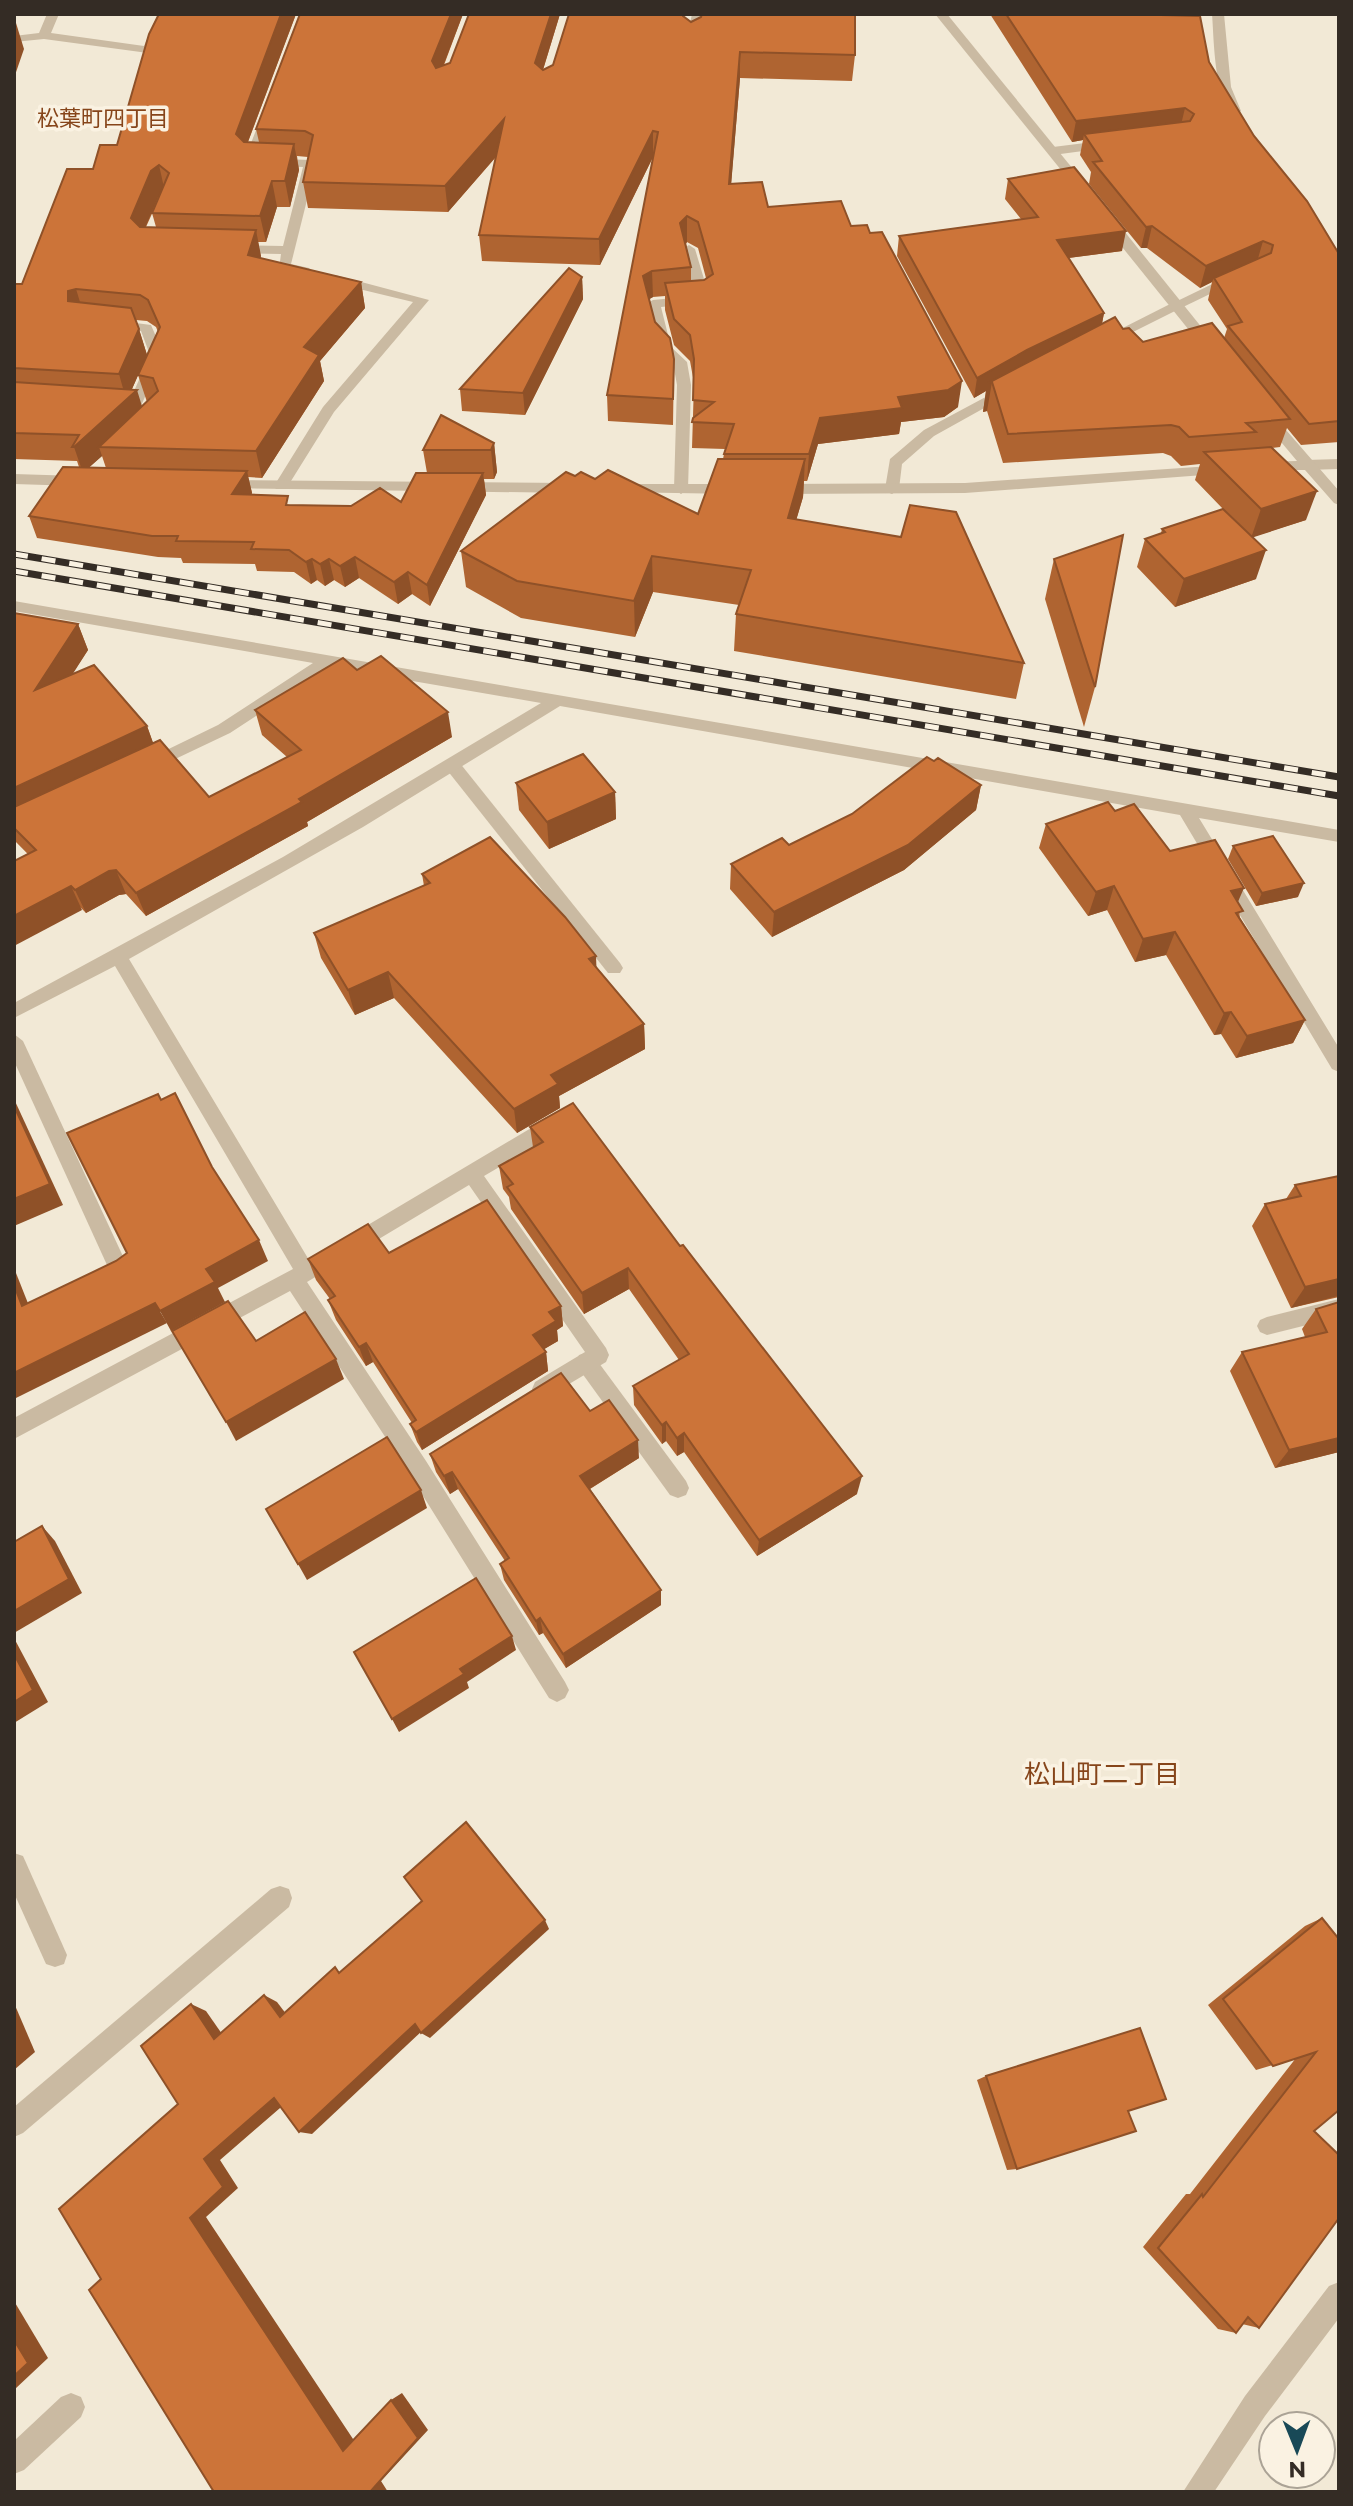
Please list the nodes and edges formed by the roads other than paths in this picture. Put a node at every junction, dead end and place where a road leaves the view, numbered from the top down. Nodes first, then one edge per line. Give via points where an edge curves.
1 (53, 14) edge
2 (164, 14) edge
3 (698, 14) edge
4 (941, 14) edge
5 (1218, 14) edge
6 (44, 36) junction
7 (14, 39) edge
8 (692, 42) edge
9 (272, 102) edge
10 (1242, 122) edge
11 (1123, 143) edge
12 (1053, 151) junction
13 (1091, 198) edge
14 (1100, 210) edge
15 (225, 248) edge
16 (689, 249) edge
17 (286, 250) junction
18 (1244, 275) edge
19 (1176, 305) junction
20 (99, 323) edge
21 (1094, 345) edge
22 (1216, 355) edge
23 (1015, 385) edge
24 (1256, 404) edge
25 (153, 409) edge
26 (1339, 464) edge
27 (1306, 465) junction
28 (14, 479) edge
29 (87, 481) edge
30 (206, 484) edge
31 (281, 486) junction
32 (681, 489) junction
33 (892, 489) junction
34 (1339, 500) edge
35 (14, 606) edge
36 (330, 660) junction
37 (557, 701) junction
38 (453, 766) junction
39 (130, 775) edge
40 (1186, 810) junction
41 (1339, 836) edge
42 (119, 957) junction
43 (614, 968) dead end
44 (14, 1011) edge
45 (14, 1041) edge
46 (1339, 1064) edge
47 (576, 1112) edge
48 (472, 1174) junction
49 (117, 1265) edge
50 (300, 1275) junction
51 (1339, 1308) edge
52 (1267, 1326) dead end
53 (586, 1362) junction
54 (521, 1403) edge
55 (14, 1429) edge
56 (678, 1488) dead end
57 (557, 1690) dead end
58 (14, 1865) edge
59 (280, 1898) dead end
60 (55, 1955) dead end
61 (14, 2124) edge
62 (1339, 2296) edge
63 (71, 2407) dead end
64 (14, 2460) edge
65 (1197, 2492) edge

1 - 6 street
2 - 6 street via 148,50
3 - 8 street
4 - 12 street
5 - 10 street via 1225,87
6 - 7 street
9 - 17 street via 250,161 310,164
11 - 12 street
12 - 13 street
14 - 19 street
15 - 17 street
16 - 32 street via 703,299 653,304 665,348 680,362 684,385
17 - 31 street via 284,266 422,300 328,410
18 - 19 street
19 - 21 street
19 - 22 street
20 - 25 street via 146,328 157,355 127,406
23 - 33 street via 966,404 929,433 895,462
24 - 27 street
26 - 27 street
27 - 33 street
27 - 34 street
28 - 29 street
30 - 31 street
31 - 32 street
32 - 33 street
35 - 36 street
36 - 37 street
36 - 39 street via 224,729
37 - 38 street
37 - 40 street
38 - 42 street
38 - 43 street
40 - 41 street
40 - 46 street
42 - 44 street
42 - 50 street
45 - 49 street
47 - 48 street
48 - 50 street
48 - 53 street via 599,1355
50 - 55 street
50 - 57 street via 425,1464
51 - 52 street
53 - 54 street
53 - 56 street
58 - 60 street
59 - 61 street
62 - 65 street
63 - 64 street

